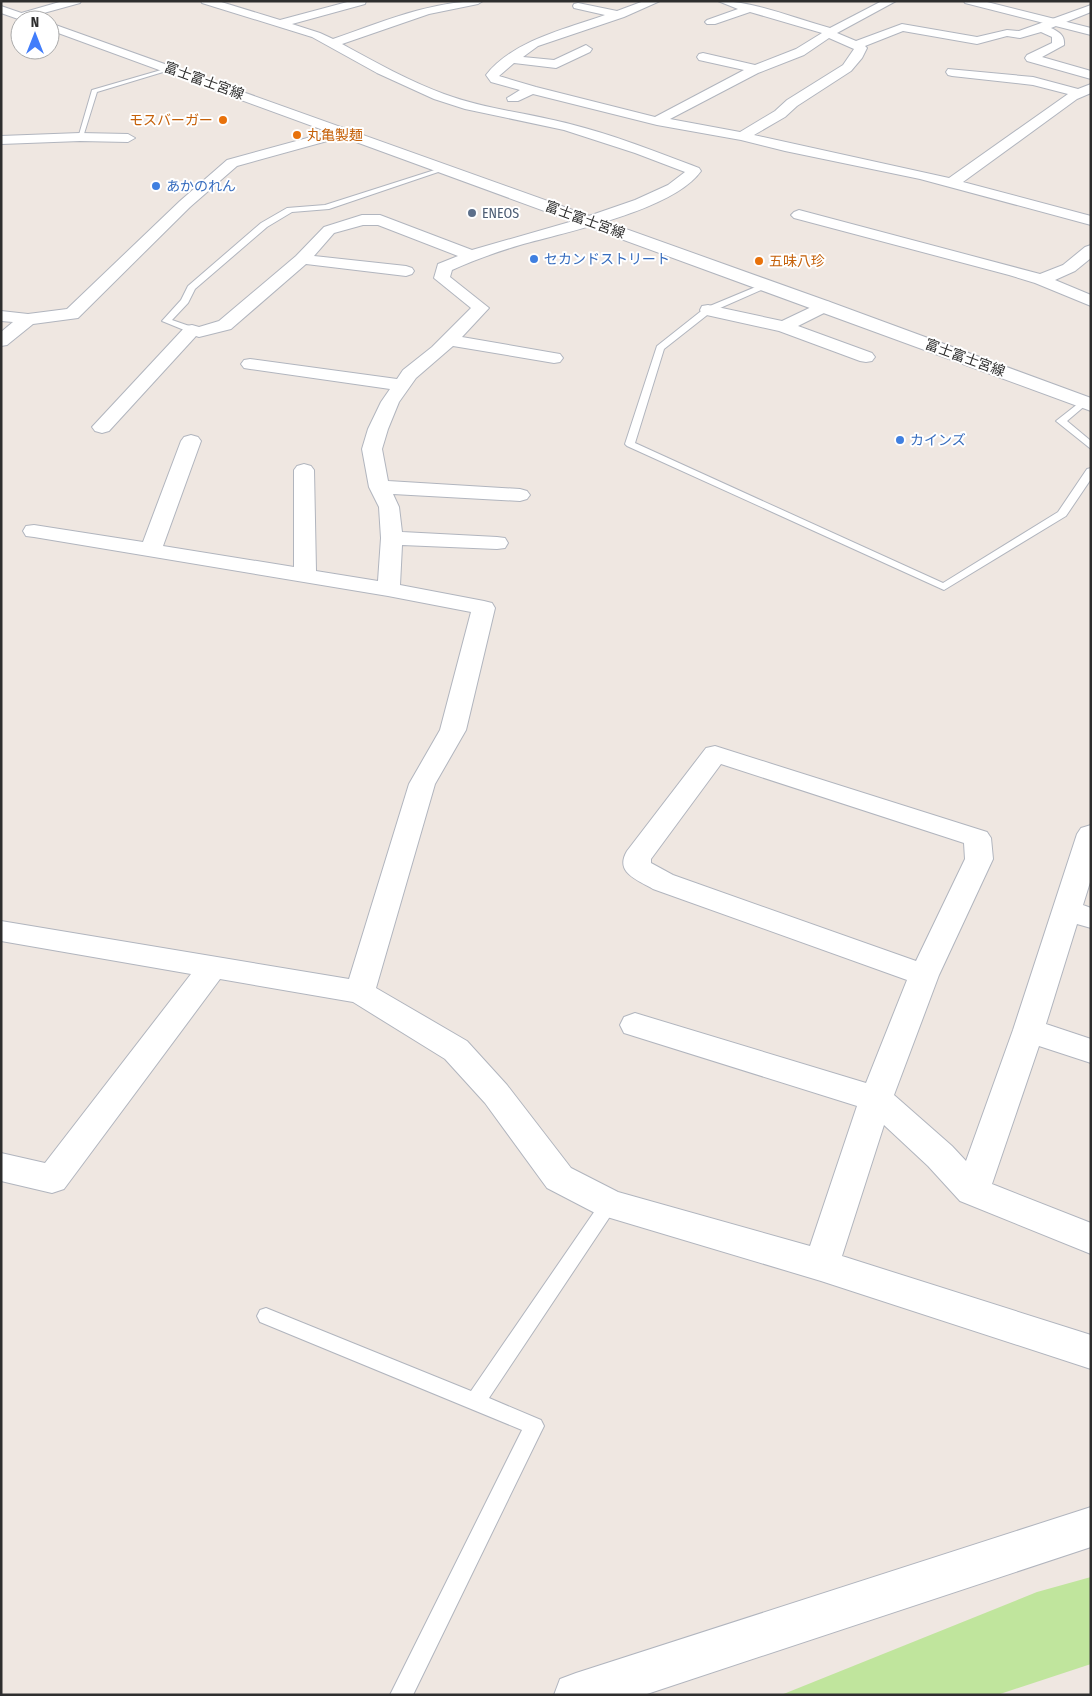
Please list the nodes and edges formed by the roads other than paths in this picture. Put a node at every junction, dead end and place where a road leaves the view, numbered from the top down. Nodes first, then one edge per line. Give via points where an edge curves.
1 (76, 1) edge
2 (206, 1) edge
3 (478, 1) edge
4 (655, 1) edge
5 (723, 1) edge
6 (891, 1) edge
7 (969, 1) edge
8 (1076, 1) edge
9 (361, 2) edge
10 (748, 5) edge
11 (578, 6) dead end
12 (1090, 8) edge
13 (50, 10) edge
14 (620, 15) junction
15 (711, 22) dead end
16 (1055, 23) junction
17 (280, 24) junction
18 (1042, 28) junction
19 (60, 30) edge
20 (831, 32) junction
21 (1091, 32) edge
22 (334, 43) junction
23 (857, 45) junction
24 (586, 49) dead end
25 (703, 58) dead end
26 (511, 59) junction
27 (170, 69) junction
28 (757, 69) junction
29 (952, 72) dead end
30 (1088, 86) edge
31 (532, 90) junction
32 (513, 98) dead end
33 (657, 121) junction
34 (344, 132) junction
35 (724, 133) junction
36 (742, 136) junction
37 (80, 137) junction
38 (128, 138) dead end
39 (1, 140) edge
40 (698, 141) dead end
41 (672, 150) dead end
42 (655, 156) junction
43 (446, 168) junction
44 (953, 182) junction
45 (799, 216) dead end
46 (1088, 219) edge
47 (587, 221) junction
48 (1091, 250) edge
49 (470, 255) junction
50 (302, 259) junction
51 (406, 271) dead end
52 (1041, 280) junction
53 (765, 285) junction
54 (1091, 301) edge
55 (824, 306) junction
56 (708, 310) junction
57 (1, 316) edge
58 (28, 319) junction
59 (784, 327) junction
60 (192, 330) junction
61 (449, 340) junction
62 (1, 341) edge
63 (866, 357) dead end
64 (554, 358) dead end
65 (250, 364) dead end
66 (401, 385) junction
67 (1087, 403) edge
68 (102, 427) dead end
69 (191, 440) dead end
70 (1091, 446) edge
71 (304, 470) dead end
72 (1091, 471) edge
73 (379, 487) junction
74 (520, 495) dead end
75 (34, 531) dead end
76 (392, 538) junction
77 (497, 544) dead end
78 (151, 550) junction
79 (305, 575) junction
80 (388, 589) junction
81 (1091, 834) edge
82 (1079, 915) edge
83 (1, 931) edge
84 (212, 968) junction
85 (924, 975) junction
86 (360, 992) junction
87 (634, 1025) dead end
88 (1028, 1030) junction
89 (1091, 1051) edge
90 (876, 1099) junction
91 (1, 1167) edge
92 (972, 1191) junction
93 (609, 1204) junction
94 (1091, 1239) edge
95 (821, 1265) junction
96 (266, 1316) dead end
97 (1091, 1352) edge
98 (475, 1402) junction
99 (1091, 1527) edge
100 (579, 1694) edge
101 (401, 1695) edge

1 - 13 street
2 - 17 street
3 - 22 street via 426,11
4 - 14 street
5 - 10 street
6 - 20 street
7 - 16 street
8 - 12 street
9 - 17 street
10 - 15 street
10 - 20 street
11 - 14 street
12 - 16 street
14 - 26 street via 534,44
16 - 18 street
16 - 21 street
17 - 22 street
18 - 23 street via 978,41 902,27
18 - 30 street via 1056,35 1058,45 1031,58
19 - 27 street, 富士富士宮線
20 - 23 street via 833,36
20 - 28 street via 800,52
22 - 42 street via 381,70 438,96 567,127
23 - 36 street via 861,48 846,68
24 - 26 street via 556,64
25 - 28 street
26 - 31 street via 492,75
27 - 34 street, 富士富士宮線
27 - 37 lane via 94,91
28 - 33 street
29 - 30 street
30 - 44 street
31 - 32 street
31 - 33 street
33 - 35 street
34 - 43 street, 富士富士宮線
34 - 58 street via 232,163 72,314
35 - 36 street
35 - 40 street
36 - 44 street via 785,148
37 - 38 street
37 - 39 street
41 - 42 street
42 - 47 street via 694,171 660,195
43 - 47 street, 富士富士宮線
43 - 60 lane via 326,207 290,210 264,225 191,288 185,301 166,321
44 - 46 street
45 - 52 street
47 - 49 street
47 - 53 street, 富士富士宮線
48 - 52 street via 1069,268
49 - 50 street via 380,220 362,220 329,230
49 - 61 street via 444,267 442,278 482,308
50 - 51 street
50 - 60 street via 225,325 199,332
52 - 54 street
53 - 55 street, 富士富士宮線
53 - 56 lane
55 - 59 street
55 - 67 street, 富士富士宮線
56 - 59 street
56 - 72 lane via 660,348 630,444 944,587 1062,514
57 - 58 street
58 - 62 street
59 - 63 street
60 - 68 street
61 - 64 street
61 - 66 street via 409,374
65 - 66 street
66 - 73 street via 390,402 372,448
67 - 70 lane via 1062,420
69 - 78 street
71 - 79 street
73 - 74 street
73 - 76 street via 389,507
75 - 78 street
76 - 77 street
76 - 80 street
78 - 79 street
79 - 80 street
80 - 86 street via 484,608 453,730 422,784
81 - 82 street
82 - 88 street
83 - 84 street
84 - 86 street
84 - 91 street via 52,1179
85 - 85 street via 663,882 638,868 637,858 714,754 977,838 979,859
85 - 90 street
86 - 93 street via 456,1050 496,1094 559,1178
87 - 90 street
88 - 89 street
88 - 92 street
90 - 92 street via 940,1156
90 - 95 street
92 - 94 street
93 - 95 street
93 - 98 lane
95 - 97 street
96 - 98 lane
98 - 101 lane via 534,1426
99 - 100 street

